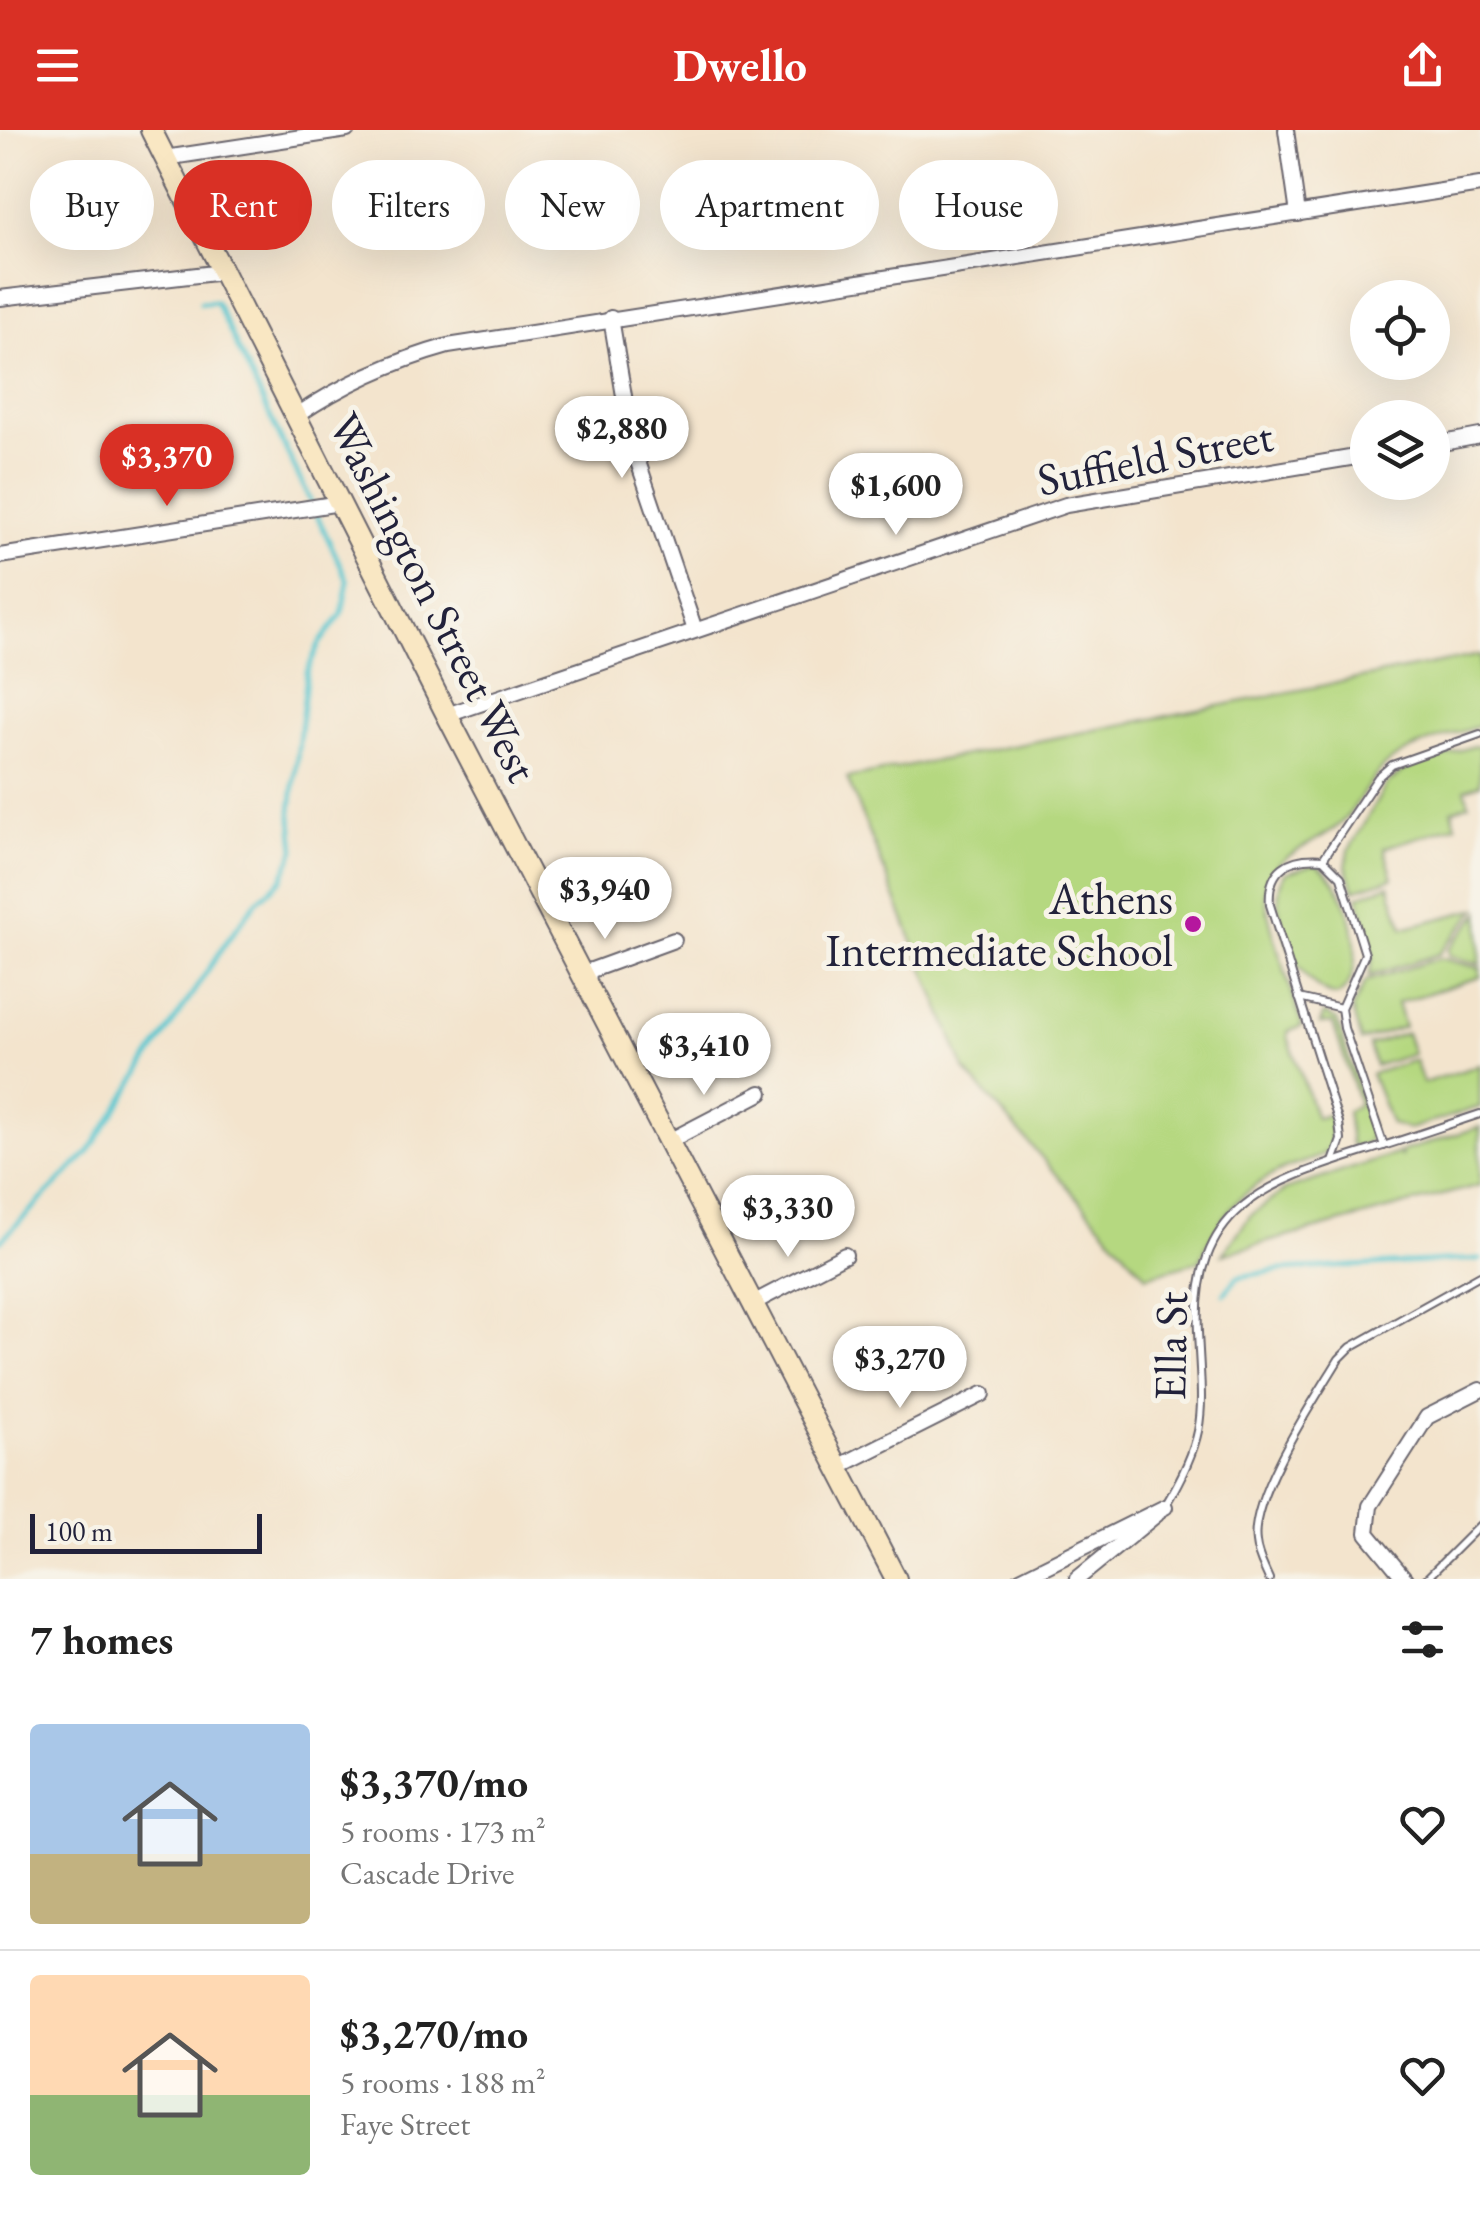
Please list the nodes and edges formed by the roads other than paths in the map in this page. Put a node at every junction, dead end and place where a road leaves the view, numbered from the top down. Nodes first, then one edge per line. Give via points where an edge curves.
1 (151, 130) edge
2 (346, 130) edge
3 (1286, 130) edge
4 (165, 158) junction
5 (1480, 185) edge
6 (1298, 214) junction
7 (223, 272) junction
8 (0, 298) edge
9 (611, 318) junction
10 (296, 416) junction
11 (1480, 436) edge
12 (1450, 441) edge
13 (1350, 457) edge
14 (340, 503) junction
15 (0, 556) edge
16 (695, 630) junction
17 (447, 714) junction
18 (1480, 734) edge
19 (1323, 859) junction
20 (674, 940) dead end
21 (588, 987) junction
22 (1299, 998) junction
23 (1341, 1008) junction
24 (761, 1094) dead end
25 (1480, 1114) edge
26 (667, 1142) junction
27 (1384, 1146) junction
28 (1334, 1162) junction
29 (845, 1255) dead end
30 (1480, 1275) edge
31 (751, 1304) junction
32 (1480, 1390) edge
33 (982, 1394) dead end
34 (838, 1466) junction
35 (1165, 1507) junction
36 (1480, 1525) edge
37 (1048, 1564) junction
38 (896, 1579) edge
39 (1020, 1579) edge
40 (1057, 1579) edge
41 (1076, 1579) edge
42 (1268, 1579) edge
43 (1405, 1579) edge
44 (1426, 1579) edge

1 - 4 street, Washington Street West
2 - 4 street
3 - 6 street
4 - 7 street, Washington Street West
5 - 6 street
6 - 9 street
7 - 8 street
7 - 10 street, Washington Street West
9 - 10 street via 412,356
9 - 16 street via 632,444
10 - 14 street, Washington Street West
11 - 12 street
13 - 16 street, Suffield Street via 1066,505
14 - 15 street
14 - 17 street, Washington Street West
16 - 17 street, Suffield Street
17 - 21 street, Washington Street West
18 - 19 lane via 1378,777
19 - 22 lane via 1293,860 1268,886
19 - 23 lane via 1342,877 1365,954
20 - 21 street via 589,972
21 - 26 street, Washington Street West
22 - 23 lane
22 - 28 lane via 1340,1122
23 - 27 lane
24 - 26 street
25 - 27 lane, Ella St
26 - 31 street, Washington Street West
27 - 28 lane, Ella St
28 - 35 lane, Ella St via 1258,1192 1208,1250 1198,1307 1200,1439
29 - 31 street
30 - 42 lane via 1339,1359 1278,1464 1256,1526
31 - 34 street, Washington Street West
32 - 43 street via 1427,1416 1370,1506 1367,1534
33 - 34 street
34 - 38 street, Washington Street West
35 - 37 street
35 - 41 street
36 - 44 lane
37 - 39 street
37 - 40 lane

